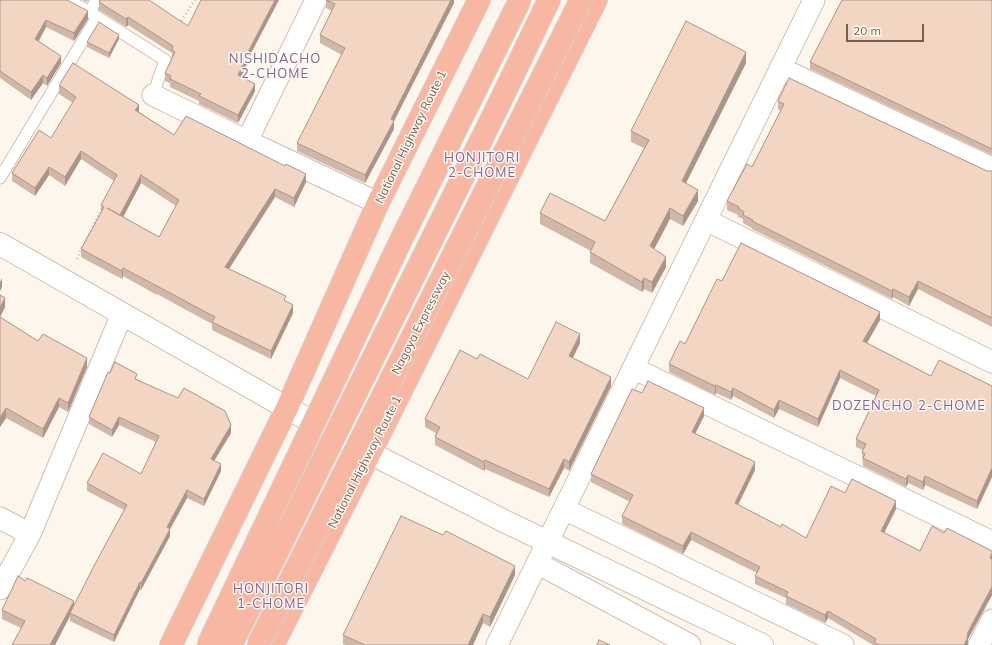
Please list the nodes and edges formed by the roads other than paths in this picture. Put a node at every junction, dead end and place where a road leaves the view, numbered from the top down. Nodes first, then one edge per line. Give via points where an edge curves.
1 (67, 0) edge
2 (96, 0) edge
3 (316, 0) edge
4 (479, 0) edge
5 (520, 0) edge
6 (549, 0) edge
7 (581, 0) edge
8 (596, 0) edge
9 (814, 0) edge
10 (94, 15) junction
11 (780, 68) junction
12 (153, 95) joint
13 (247, 141) junction
14 (992, 168) edge
15 (0, 178) edge
16 (378, 204) junction
17 (706, 220) junction
18 (0, 244) edge
19 (122, 314) junction
20 (992, 362) edge
21 (633, 368) junction
22 (287, 408) junction
23 (370, 453) junction
24 (564, 509) junction
25 (0, 518) edge
26 (30, 534) junction
27 (548, 542) junction
28 (992, 542) edge
29 (537, 563) junction
30 (0, 589) edge
31 (992, 620) edge
32 (171, 645) edge
33 (208, 645) edge
34 (231, 645) edge
35 (258, 645) edge
36 (273, 645) edge
37 (497, 645) edge
38 (690, 645) edge
39 (762, 645) edge
40 (843, 645) edge
41 (979, 645) edge

1 - 10 lane
2 - 10 lane
3 - 13 street
4 - 16 highway, National Highway Route 1
5 - 33 highway, bridge via 402,238
6 - 34 highway, bridge
7 - 35 highway, Nagoya Expressway, bridge
8 - 23 highway, National Highway Route 1
9 - 11 street
10 - 12 lane via 165,60
10 - 15 lane
11 - 14 street
11 - 17 street
12 - 13 street
13 - 16 street
16 - 22 highway, National Highway Route 1
17 - 20 street
17 - 21 street
18 - 19 street
19 - 22 street
19 - 26 street
21 - 24 street
21 - 28 street
22 - 23 street
22 - 32 highway, National Highway Route 1
23 - 27 street
23 - 36 highway, National Highway Route 1
24 - 27 street
24 - 40 street
25 - 26 street
26 - 30 street
27 - 29 street
27 - 39 street
29 - 37 street
29 - 38 street
31 - 41 street

